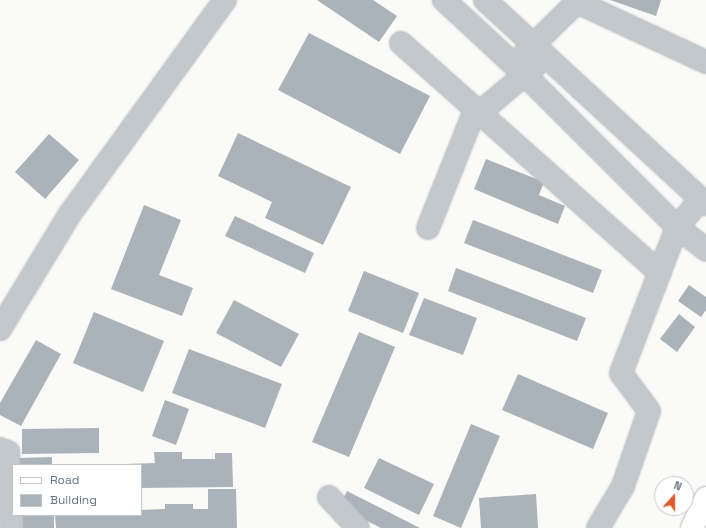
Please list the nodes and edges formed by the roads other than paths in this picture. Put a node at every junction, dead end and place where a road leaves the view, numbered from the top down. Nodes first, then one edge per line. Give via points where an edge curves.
1 (225, 0) edge
2 (444, 0) edge
3 (485, 0) edge
4 (579, 1) edge
5 (401, 42) dead end
6 (540, 50) junction
7 (706, 62) edge
8 (520, 70) junction
9 (480, 113) junction
10 (703, 201) edge
11 (677, 227) junction
12 (428, 228) dead end
13 (706, 250) edge
14 (660, 273) junction
15 (0, 329) edge
16 (0, 449) edge
17 (329, 497) dead end
18 (706, 498) edge
19 (12, 528) edge
20 (358, 528) edge
21 (598, 528) edge
22 (692, 528) edge

1 - 15 street via 70,214
2 - 8 street
3 - 6 street
4 - 6 street
4 - 7 street
5 - 9 street
6 - 8 street
6 - 10 street
8 - 9 street
8 - 11 street
9 - 12 street via 471,120
9 - 14 street
10 - 11 street
11 - 13 street
11 - 14 street
14 - 21 street via 621,373 649,411 623,486
16 - 19 street via 8,452
17 - 20 street
18 - 22 main road

